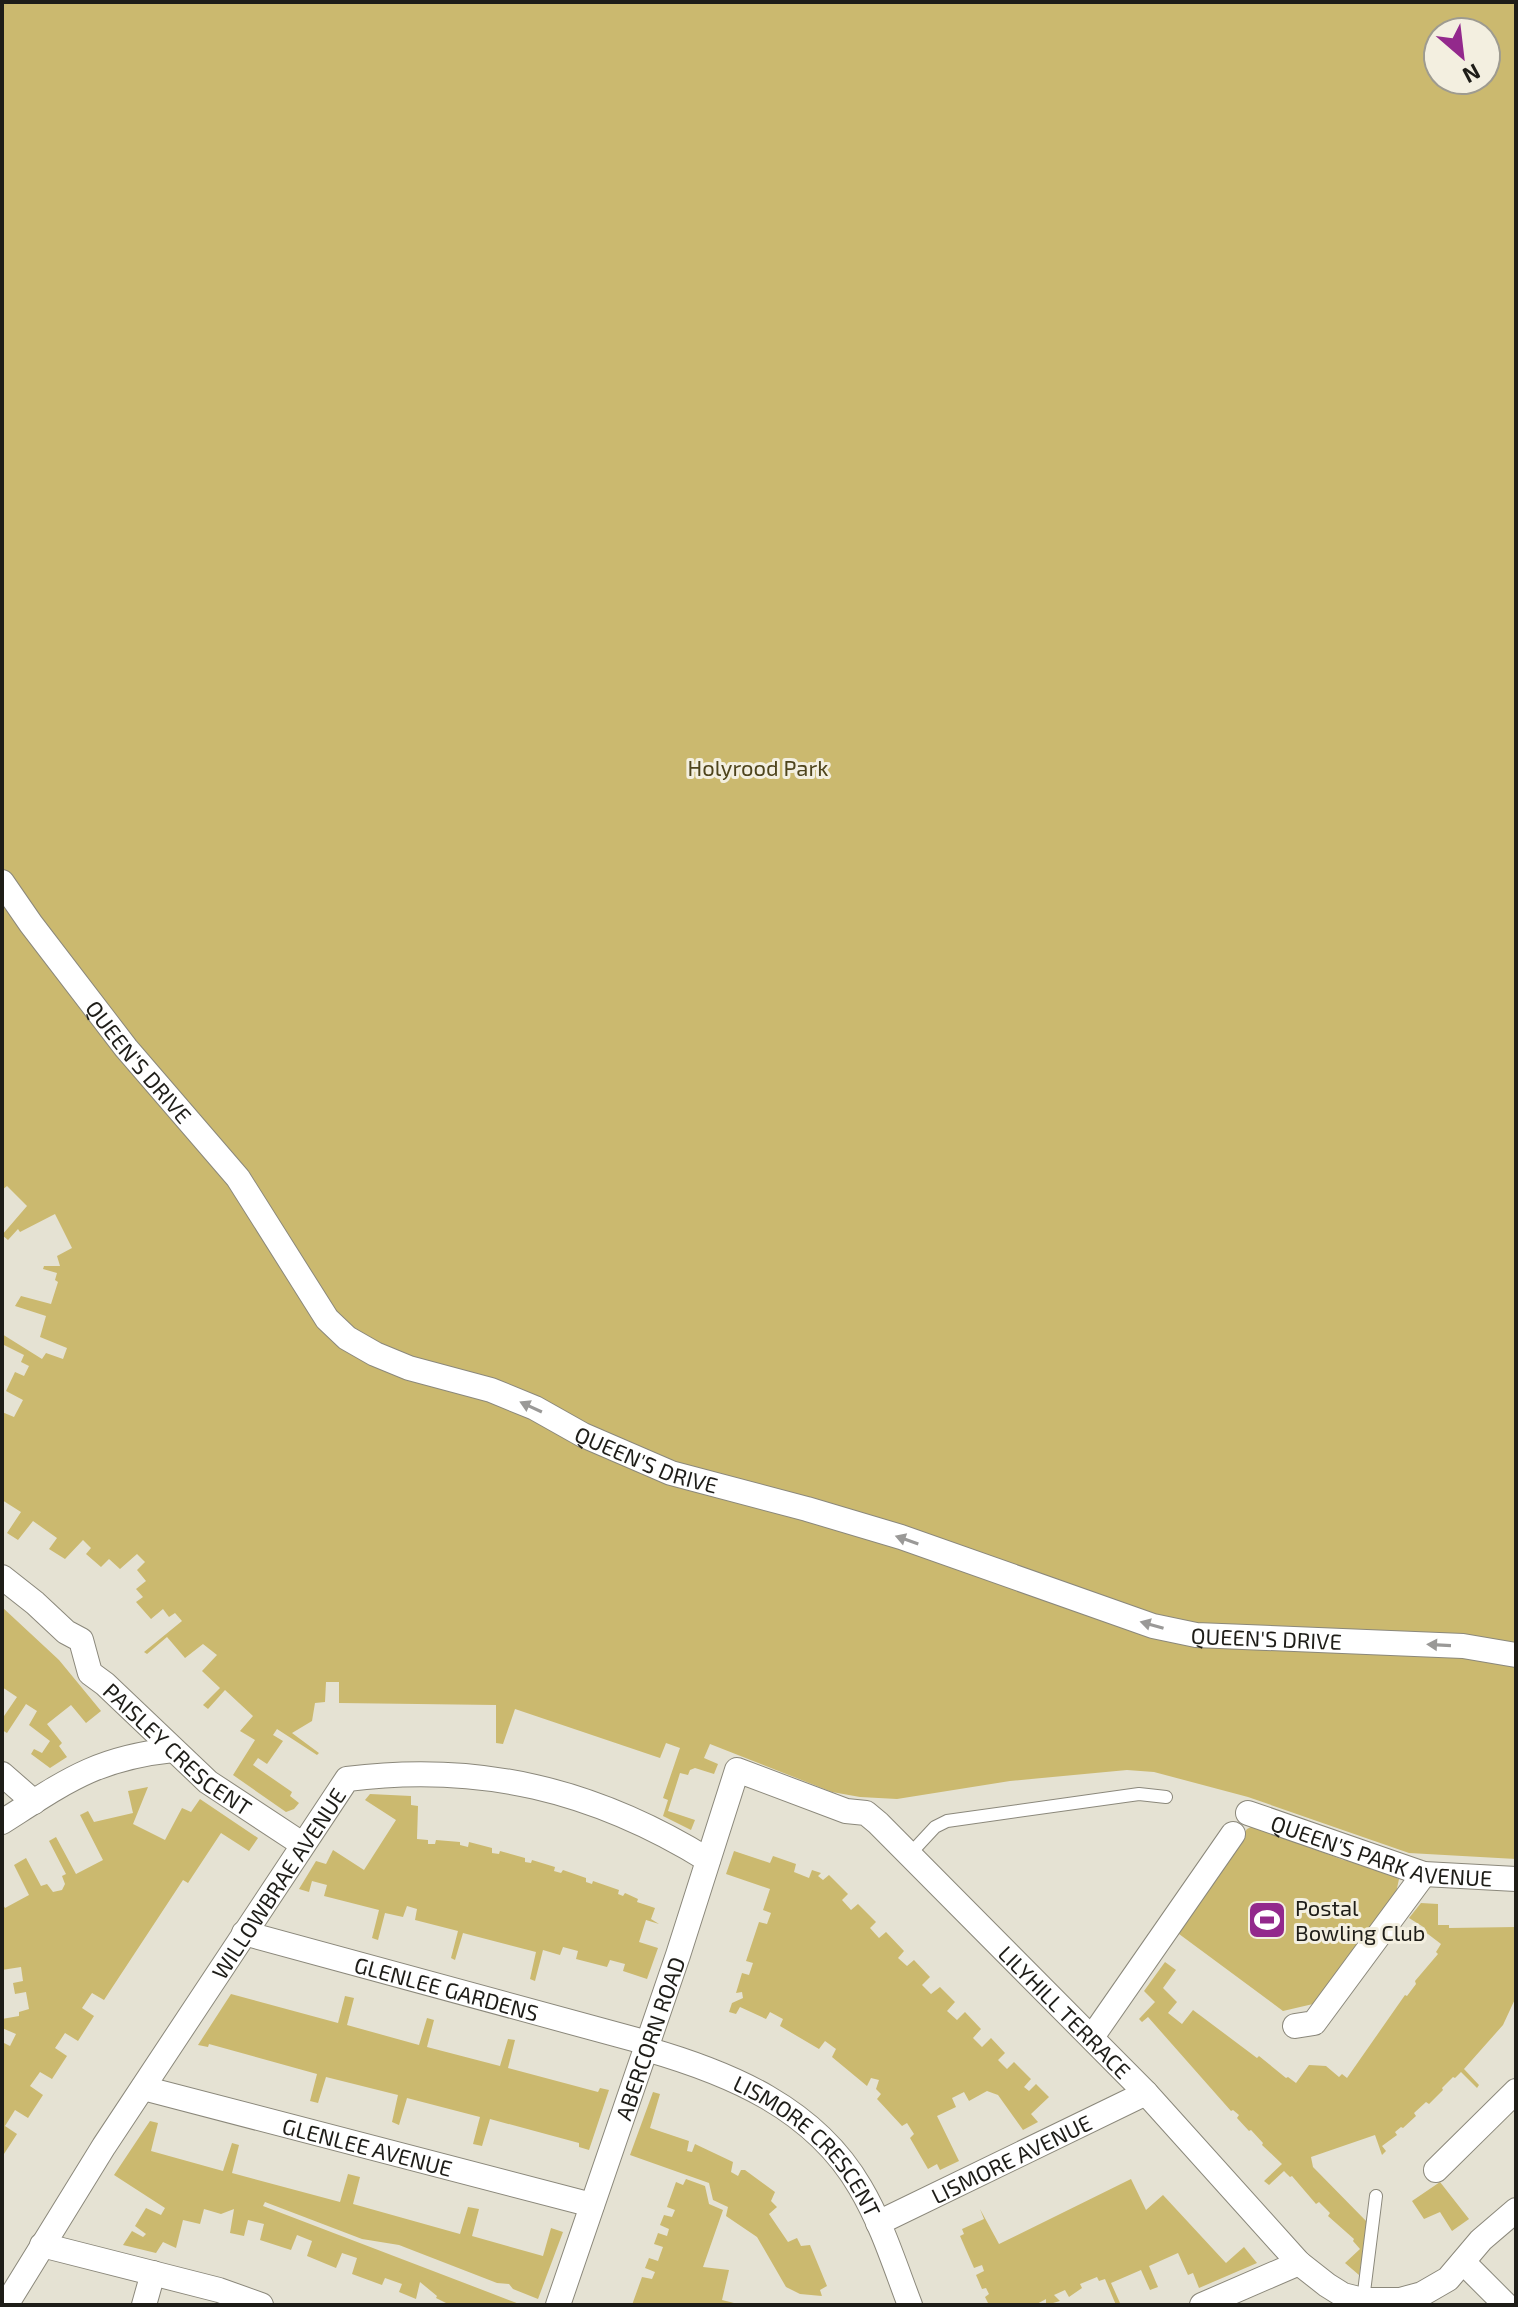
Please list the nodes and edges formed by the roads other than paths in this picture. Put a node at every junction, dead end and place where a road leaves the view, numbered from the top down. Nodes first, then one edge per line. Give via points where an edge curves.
1 (2, 882) edge
2 (2, 1577) edge
3 (1516, 1655) edge
4 (173, 1750) junction
5 (737, 1770) joint
6 (2, 1774) edge
7 (1166, 1797) dead end
8 (34, 1802) junction
9 (1248, 1813) dead end
10 (2, 1822) edge
11 (1233, 1834) dead end
12 (302, 1844) junction
13 (909, 1855) junction
14 (708, 1860) junction
15 (1424, 1874) junction
16 (1516, 1879) edge
17 (244, 1933) junction
18 (1295, 2026) dead end
19 (1092, 2037) junction
20 (647, 2046) junction
21 (143, 2088) junction
22 (1516, 2091) edge
23 (1146, 2093) junction
24 (1436, 2170) dead end
25 (1376, 2196) dead end
26 (592, 2205) junction
27 (1516, 2210) edge
28 (878, 2223) junction
29 (42, 2245) junction
30 (1463, 2262) junction
31 (1299, 2263) junction
32 (153, 2273) junction
33 (1363, 2300) junction
34 (6, 2305) edge
35 (144, 2305) edge
36 (261, 2305) edge
37 (558, 2305) edge
38 (910, 2305) edge
39 (1202, 2305) edge
40 (1506, 2305) edge

3 -> 1 street, QUEEN'S DRIVE via 1463,1646 1196,1635 1153,1626 901,1537 671,1473 535,1408 361,1347 327,1319 238,1178 126,1048
2 - 4 street, PAISLEY CRESCENT via 78,1637 90,1673
4 - 8 street via 92,1768
4 - 12 street, PAISLEY CRESCENT via 208,1782
5 - 13 street, LILYHILL TERRACE via 846,1811 866,1813
5 - 14 street, ABERCORN ROAD
6 - 8 street
7 - 13 lane via 1139,1794 947,1821
8 - 10 street
9 - 15 street, QUEEN'S PARK AVENUE
11 - 19 street
12 - 14 street, WILLOWBRAE AVENUE via 347,1779 435,1774 502,1779 582,1799 650,1826
12 - 17 street, WILLOWBRAE AVENUE
13 - 19 street, LILYHILL TERRACE
14 - 20 street, ABERCORN ROAD
15 - 16 street, QUEEN'S PARK AVENUE
15 - 18 street via 1314,2023
17 - 20 street, GLENLEE GARDENS
17 - 21 street, WILLOWBRAE AVENUE
19 - 23 street, LILYHILL TERRACE
20 - 26 street, ABERCORN ROAD
20 - 28 street, LISMORE CRESCENT via 729,2077 789,2110 839,2156
21 - 26 street, GLENLEE AVENUE
21 - 29 street, WILLOWBRAE AVENUE
22 - 24 street
23 - 28 street, LISMORE AVENUE
23 - 31 street, LILYHILL TERRACE
25 - 33 lane
26 - 37 street, ABERCORN ROAD
27 - 30 street
28 - 38 street, LISMORE CRESCENT
29 - 32 street
29 - 34 street, WILLOWBRAE AVENUE
30 - 33 street via 1448,2279 1422,2294
30 - 40 street
31 - 33 street, LILYHILL TERRACE via 1336,2291
31 - 39 street
32 - 35 street
32 - 36 street

